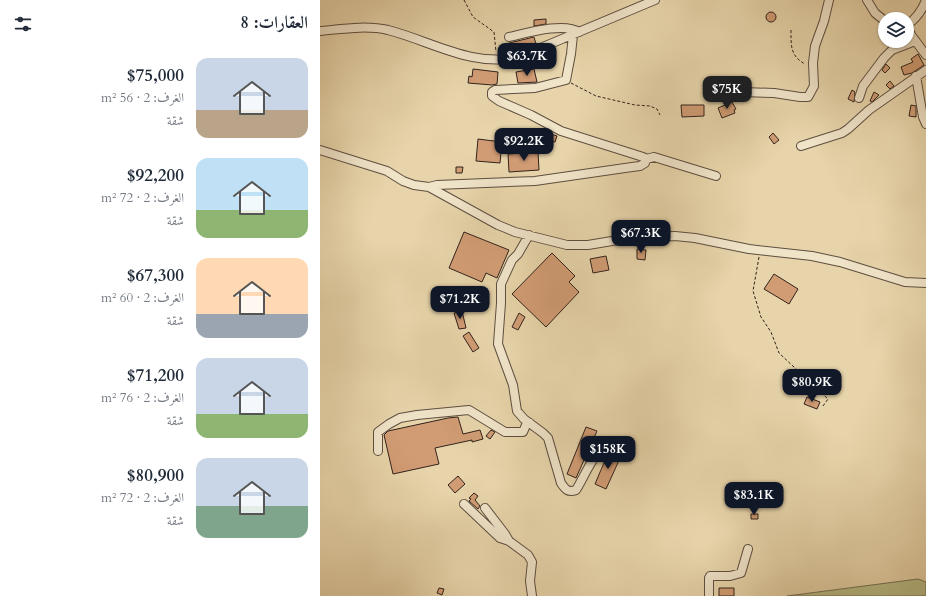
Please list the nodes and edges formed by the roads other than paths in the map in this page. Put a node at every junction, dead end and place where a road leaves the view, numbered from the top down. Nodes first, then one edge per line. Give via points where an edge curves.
1 (655, 0) edge
2 (829, 0) edge
3 (867, 0) edge
4 (926, 0) edge
5 (878, 15) edge
6 (914, 18) edge
7 (320, 30) edge
8 (576, 33) junction
9 (509, 37) dead end
10 (915, 41) joint
11 (926, 56) edge
12 (926, 70) edge
13 (916, 76) junction
14 (733, 94) dead end
15 (859, 98) dead end
16 (926, 124) edge
17 (801, 146) dead end
18 (320, 150) edge
19 (646, 159) junction
20 (716, 176) dead end
21 (429, 187) junction
22 (529, 235) junction
23 (926, 283) edge
24 (530, 423) junction
25 (378, 451) dead end
26 (624, 452) dead end
27 (464, 504) dead end
28 (485, 508) dead end
29 (509, 541) junction
30 (748, 549) dead end
31 (532, 596) edge
32 (709, 596) edge

1 - 8 street
2 - 14 street via 815,46 814,86 808,96 742,92
3 - 5 street
4 - 6 street via 924,8
7 - 8 street via 386,30 469,56 497,60 519,57
8 - 9 street via 572,28 548,29
8 - 19 street via 566,80 535,88 496,90 492,95 499,101 561,131
10 - 11 street
10 - 15 street via 892,50 884,58 863,86
12 - 13 street
13 - 16 street via 922,117
13 - 17 street via 868,110 842,133
18 - 21 street via 387,171 414,185
19 - 20 street via 654,157
19 - 21 street via 640,166 567,177
21 - 22 street via 498,226
22 - 23 street via 567,245 675,236 711,240 760,250 812,256 905,282
22 - 24 street via 512,260 501,284 498,344 512,385 517,411
24 - 25 street via 523,432 505,432 469,410 400,418 378,432
24 - 26 street via 548,438 561,483 571,492 576,490 596,454 605,445 612,441
27 - 29 street via 500,538
28 - 29 street
29 - 31 street via 528,555 532,562
30 - 32 street via 741,573 710,576

